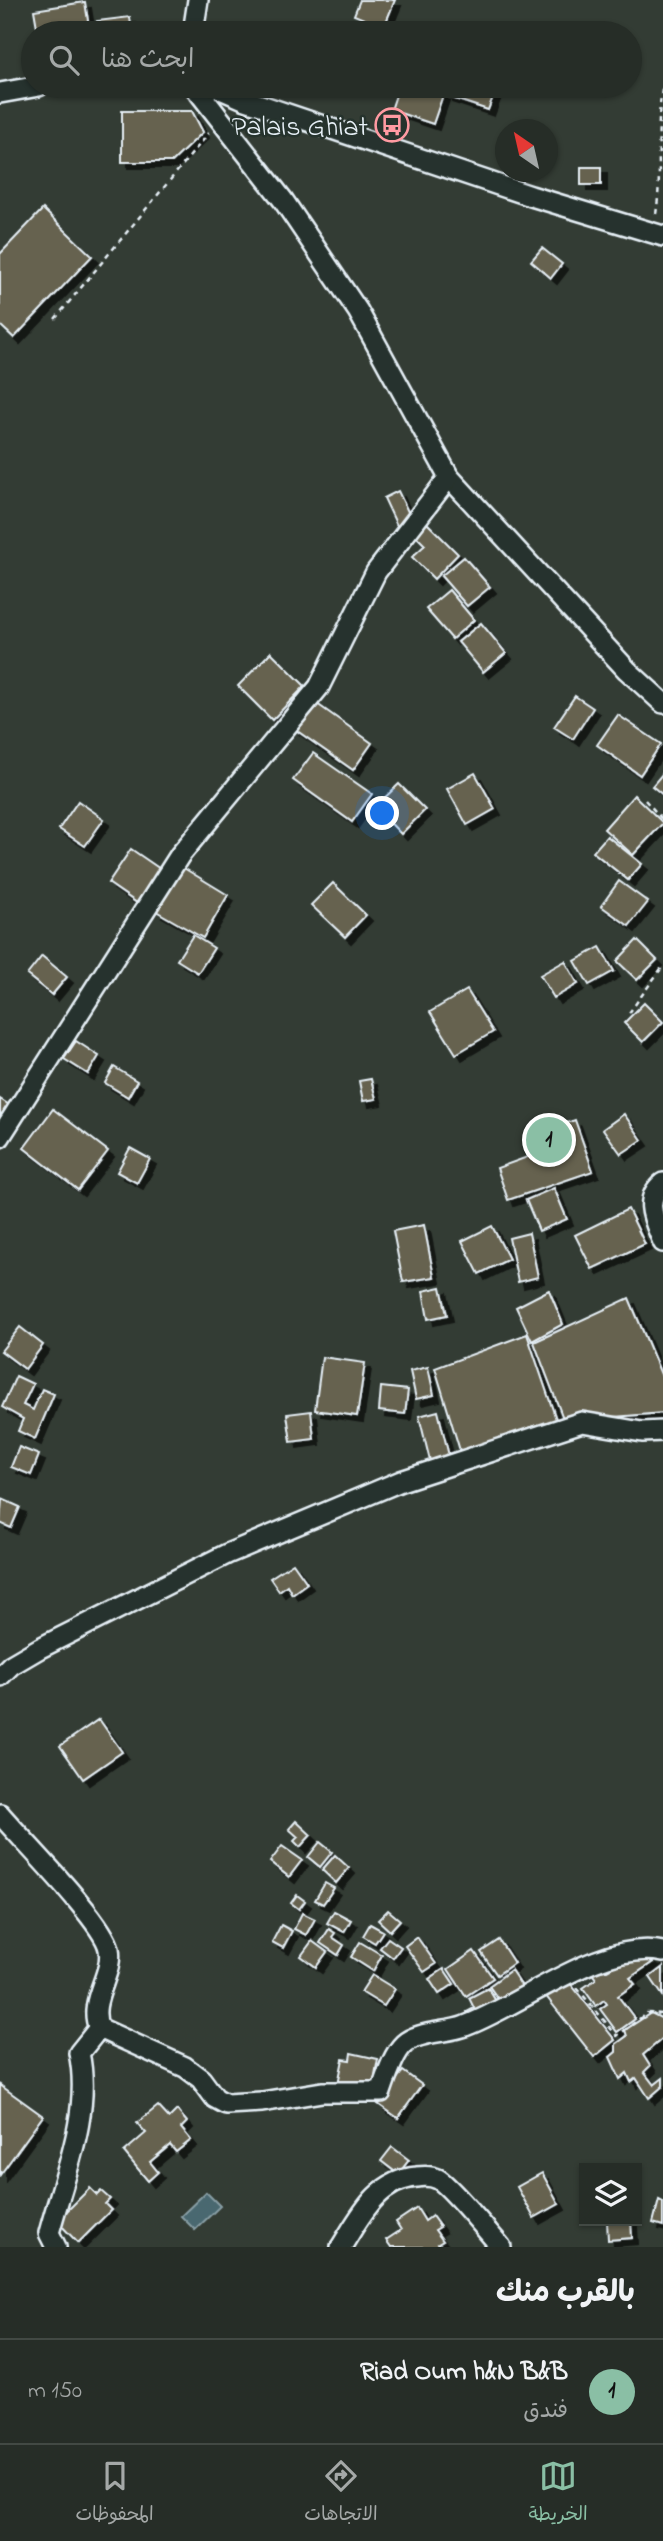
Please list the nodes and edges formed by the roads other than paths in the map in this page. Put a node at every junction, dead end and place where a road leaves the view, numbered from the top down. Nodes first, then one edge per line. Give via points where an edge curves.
1 (198, 0) edge
2 (195, 21) edge
3 (21, 89) edge
4 (0, 93) edge
5 (203, 98) edge
6 (241, 98) edge
7 (657, 235) edge
8 (449, 477) junction
9 (663, 703) edge
10 (0, 1137) edge
11 (663, 1183) edge
12 (663, 1242) edge
13 (663, 1431) edge
14 (0, 1676) edge
15 (0, 1814) edge
16 (663, 1952) edge
17 (99, 2028) junction
18 (57, 2247) edge
19 (341, 2247) edge
20 (501, 2247) edge

1 - 2 street
3 - 4 street
5 - 8 street via 283,200 358,311
6 - 7 street
8 - 9 street
8 - 10 street via 376,572 319,687 180,855
11 - 12 street via 650,1204
13 - 14 street via 574,1423 401,1480 227,1554 40,1648
15 - 17 street via 105,1940 109,1955 97,2001
16 - 17 street via 631,1950 566,1975 467,2026 404,2043 381,2092 322,2092 226,2104 184,2067
17 - 18 street via 79,2053 77,2131 48,2233
19 - 20 street via 382,2190 405,2178 426,2176 444,2184

